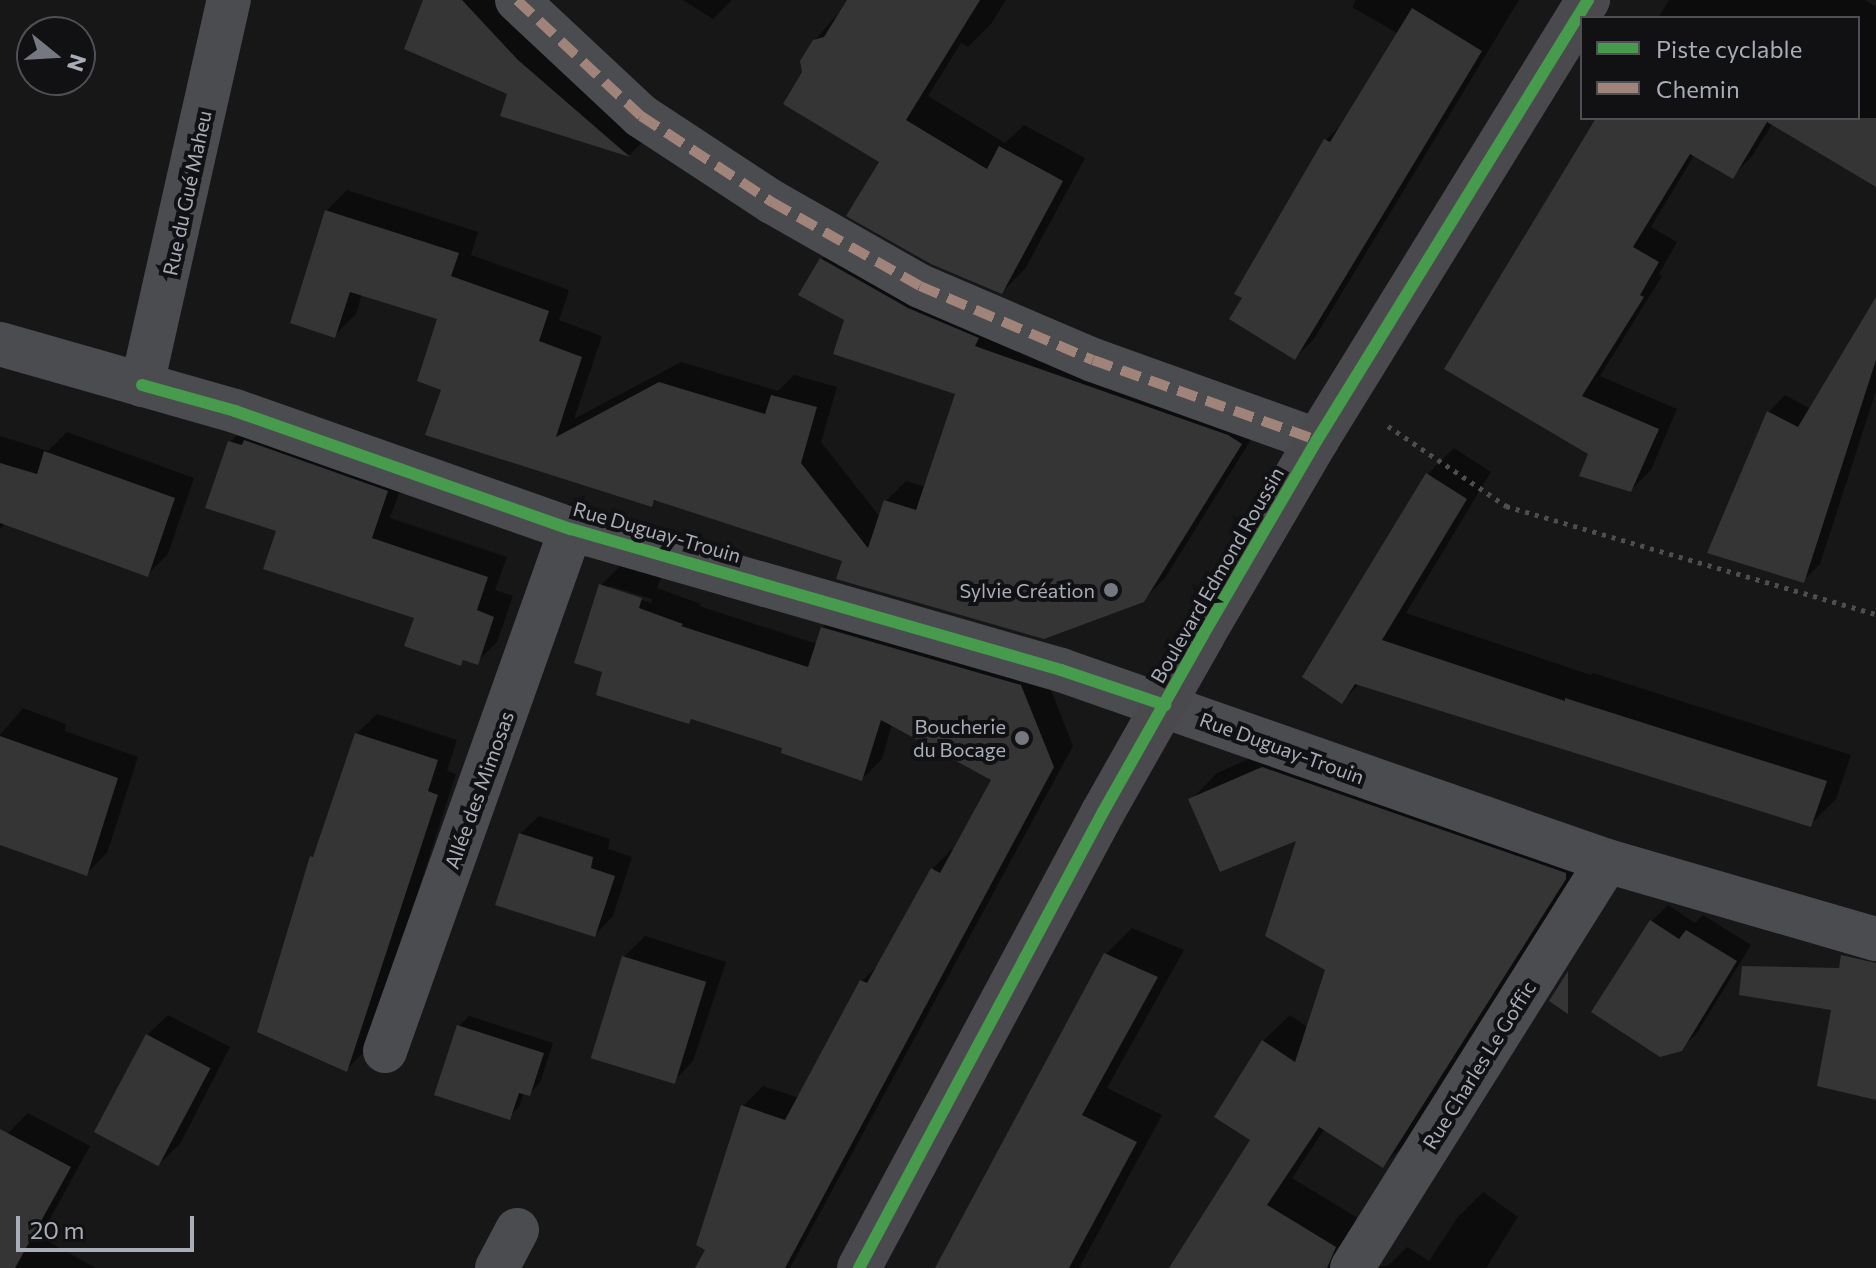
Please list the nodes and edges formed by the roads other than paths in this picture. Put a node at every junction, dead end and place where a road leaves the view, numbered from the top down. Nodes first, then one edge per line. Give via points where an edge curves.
1 (229, 0) edge
2 (517, 0) edge
3 (1588, 0) edge
4 (0, 344) edge
5 (142, 385) junction
6 (1317, 440) junction
7 (571, 529) junction
8 (1165, 705) junction
9 (1607, 861) junction
10 (1876, 939) edge
11 (385, 1051) dead end
12 (517, 1230) dead end
13 (497, 1268) edge
14 (859, 1268) edge
15 (1352, 1268) edge

1 - 5 street, Rue du Gué Maheu
2 - 6 street via 641,116 772,202 920,286 1093,360
3 - 6 street, Boulevard Edmond Roussin
4 - 5 street, Rue Duguay-Trouin
5 - 7 street, Rue Duguay-Trouin via 235,411
6 - 8 street, Boulevard Edmond Roussin
7 - 8 street, Rue Duguay-Trouin via 1061,670
7 - 11 street, Allée des Mimosas
8 - 9 street, Rue Duguay-Trouin
8 - 14 street, Boulevard Edmond Roussin
9 - 10 street, Rue Duguay-Trouin
9 - 15 street, Rue Charles Le Goffic
12 - 13 street

